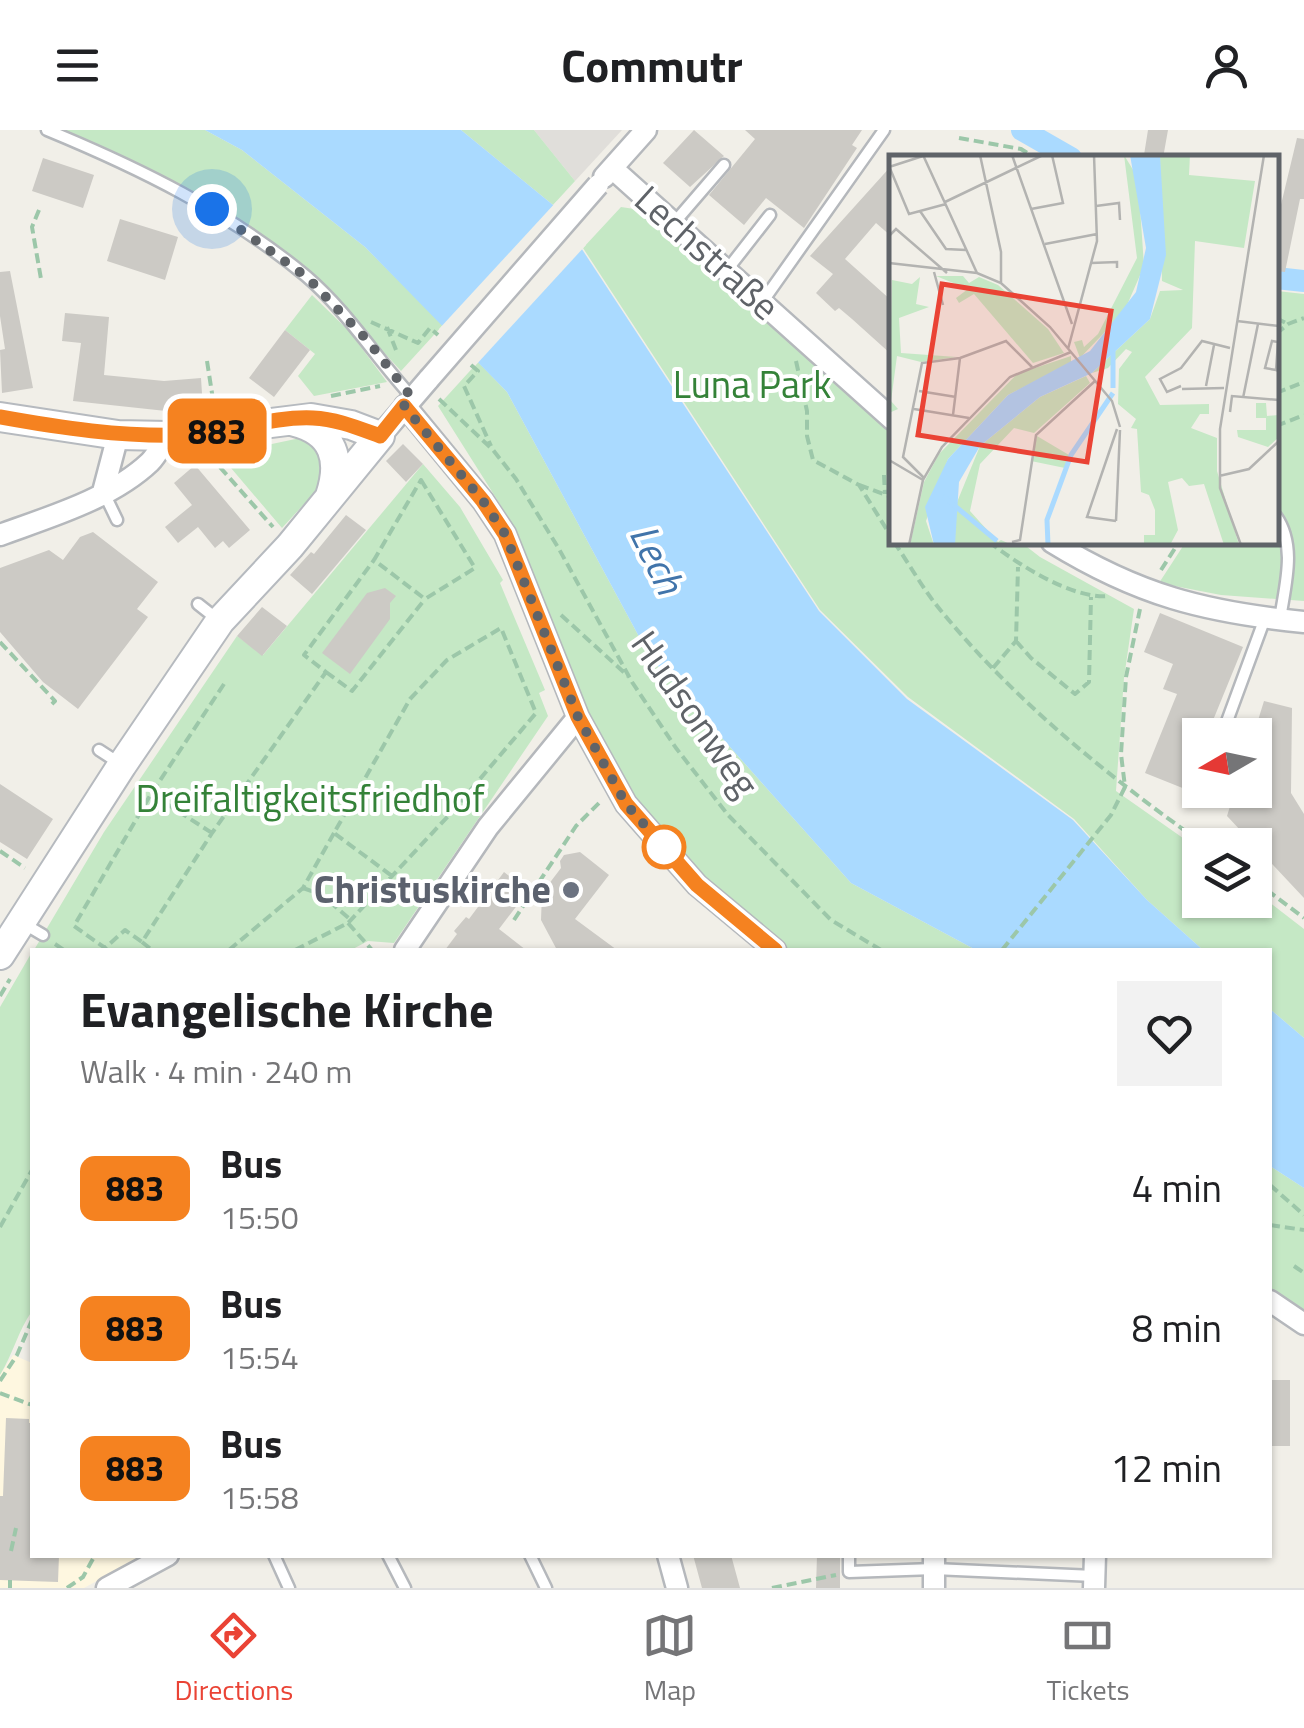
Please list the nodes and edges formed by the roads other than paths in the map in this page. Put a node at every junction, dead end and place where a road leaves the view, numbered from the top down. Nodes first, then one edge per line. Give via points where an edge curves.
1 (47, 130) edge
2 (646, 130) edge
3 (884, 130) edge
4 (724, 165) dead end
5 (612, 168) junction
6 (770, 215) dead end
7 (674, 223) junction
8 (726, 271) junction
9 (763, 301) junction
10 (418, 392) junction
11 (889, 415) edge
12 (0, 417) edge
13 (289, 420) junction
14 (118, 435) junction
15 (168, 436) junction
16 (380, 436) junction
17 (104, 492) junction
18 (330, 497) junction
19 (117, 520) dead end
20 (1279, 522) edge
21 (0, 535) edge
22 (1057, 545) edge
23 (1272, 619) junction
24 (1304, 622) edge
25 (578, 717) junction
26 (1229, 718) edge
27 (406, 948) edge
28 (773, 948) edge
29 (0, 955) edge
30 (1272, 1302) edge
31 (1304, 1324) edge
32 (164, 1558) edge
33 (275, 1558) edge
34 (390, 1558) edge
35 (531, 1558) edge
36 (669, 1558) edge
37 (849, 1558) edge
38 (934, 1571) edge
39 (1094, 1573) edge
40 (136, 1581) edge
41 (107, 1588) edge
42 (289, 1588) edge
43 (405, 1588) edge
44 (546, 1588) edge
45 (678, 1588) edge

1 - 10 lane via 212,209 308,278
2 - 5 street
3 - 9 lane
4 - 7 lane
5 - 7 street, Lechstraße
5 - 10 street, bridge
6 - 8 lane
7 - 8 street, Lechstraße
8 - 9 street, Lechstraße
9 - 11 street, Lechstraße
10 - 16 street
10 - 25 street via 505,534
12 - 14 street
13 - 15 street
13 - 16 street via 336,421
13 - 18 street via 333,446
14 - 15 street
14 - 17 street
15 - 17 street via 152,461
16 - 18 street
17 - 19 lane
17 - 21 street
18 - 29 street via 290,546 209,613 111,758 46,882 32,928
20 - 23 lane via 1288,561
22 - 23 street via 1147,592
23 - 24 street
23 - 26 lane
25 - 27 street via 488,826
25 - 28 street via 626,804 697,885
30 - 31 street
32 - 40 street
33 - 42 lane
34 - 43 lane
35 - 44 lane
36 - 45 street
37 - 38 lane via 849,1572
38 - 39 lane
40 - 41 street

